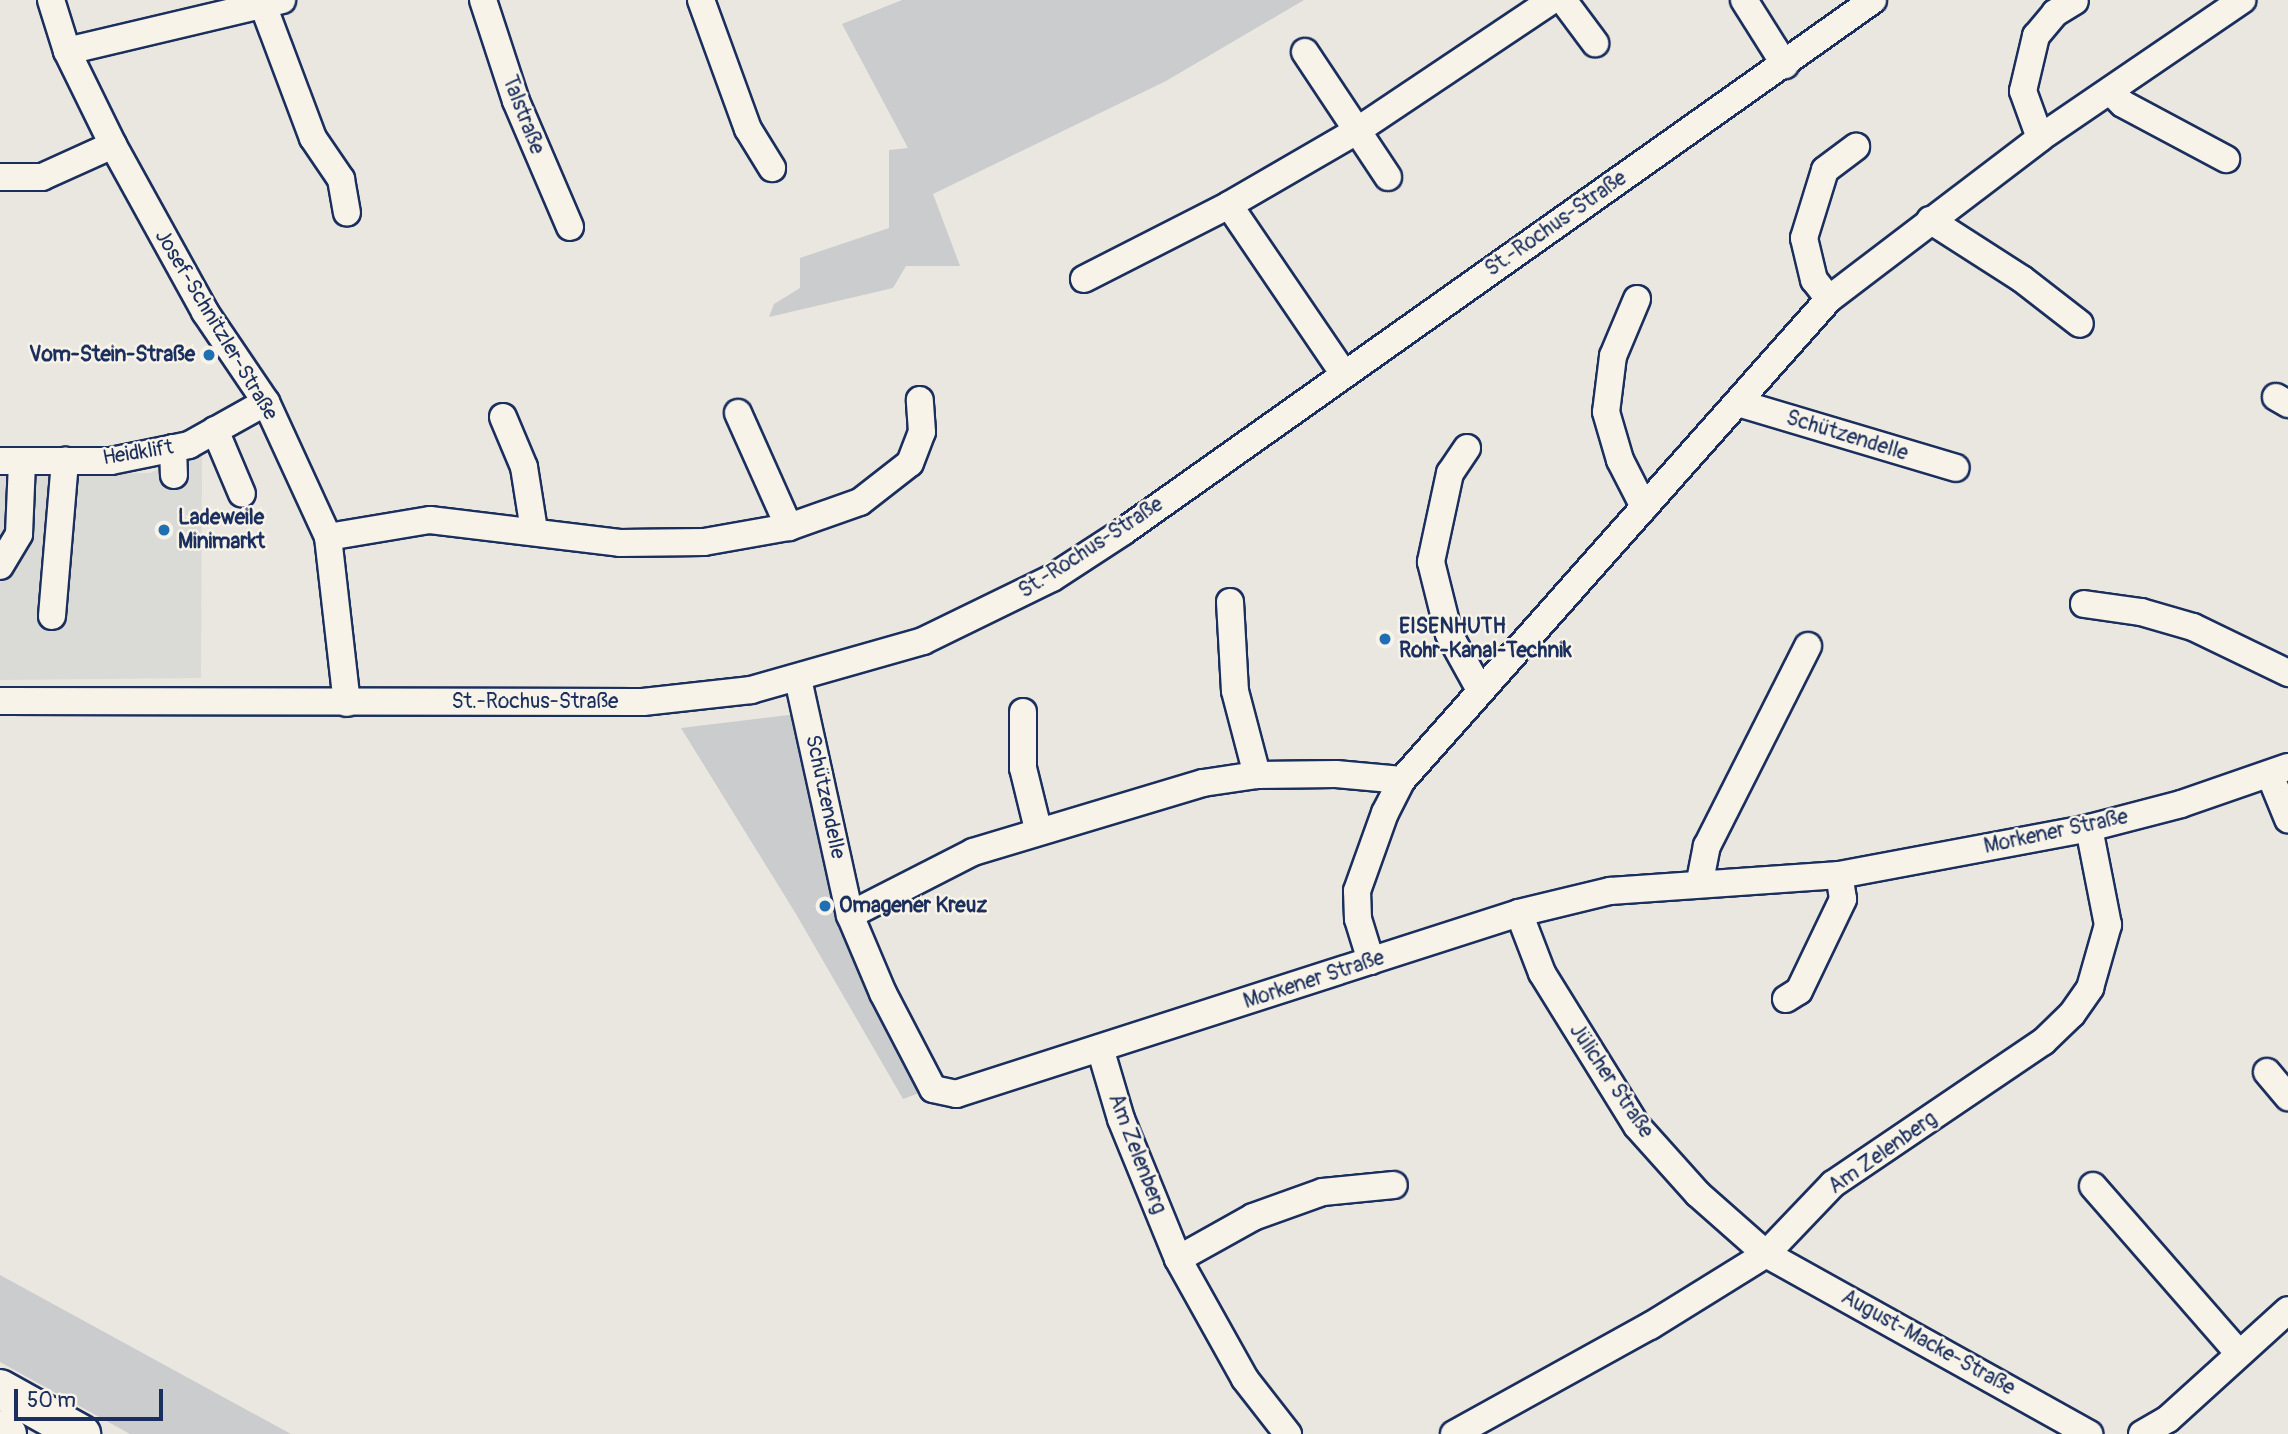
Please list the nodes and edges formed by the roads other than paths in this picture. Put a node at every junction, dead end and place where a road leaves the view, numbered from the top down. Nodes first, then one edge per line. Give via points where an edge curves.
1 (51, 0) edge
2 (483, 0) edge
3 (701, 0) edge
4 (1552, 0) edge
5 (1563, 0) edge
6 (1744, 0) edge
7 (1873, 0) edge
8 (2242, 0) edge
9 (2075, 1) edge
10 (273, 3) edge
11 (1595, 43) dead end
12 (67, 51) junction
13 (1304, 52) dead end
14 (1785, 65) junction
15 (2110, 91) junction
16 (1355, 132) junction
17 (2040, 138) junction
18 (113, 145) junction
19 (1856, 147) dead end
20 (2225, 159) dead end
21 (772, 168) dead end
22 (0, 177) edge
23 (1388, 177) dead end
24 (1229, 205) junction
25 (347, 212) dead end
26 (1930, 220) junction
27 (570, 227) dead end
28 (1084, 279) dead end
29 (1637, 299) dead end
30 (1829, 299) junction
31 (2080, 324) dead end
32 (1343, 373) junction
33 (920, 400) dead end
34 (266, 402) junction
35 (1738, 403) junction
36 (738, 413) dead end
37 (503, 417) dead end
38 (215, 430) junction
39 (173, 448) junction
40 (1467, 448) dead end
41 (11, 461) edge
42 (65, 461) junction
43 (1956, 468) dead end
44 (174, 475) dead end
45 (242, 494) dead end
46 (1644, 507) junction
47 (789, 527) junction
48 (534, 530) junction
49 (328, 537) junction
50 (0, 566) edge
51 (1230, 602) dead end
52 (2084, 604) dead end
53 (52, 616) dead end
54 (1808, 646) dead end
55 (2288, 673) edge
56 (798, 679) junction
57 (1480, 690) junction
58 (0, 701) edge
59 (347, 703) junction
60 (1023, 712) dead end
61 (2279, 771) edge
62 (1257, 775) junction
63 (1402, 780) junction
64 (2288, 819) edge
65 (2089, 828) junction
66 (1038, 829) junction
67 (1839, 875) junction
68 (1700, 881) junction
69 (1518, 913) junction
70 (850, 915) junction
71 (1371, 961) junction
72 (1786, 999) dead end
73 (1100, 1048) junction
74 (2267, 1072) dead end
75 (933, 1089) joint
76 (2288, 1097) edge
77 (1394, 1185) dead end
78 (2093, 1186) dead end
79 (1766, 1254) junction
80 (1178, 1259) junction
81 (2288, 1310) edge
82 (2238, 1352) junction
83 (0, 1389) edge
84 (0, 1430) edge
85 (7, 1434) edge
86 (81, 1434) edge
87 (1288, 1434) edge
88 (1454, 1434) edge
89 (2089, 1434) edge
90 (2142, 1434) edge

1 - 12 street, Josef-Schnitzler-Straße
2 - 27 street, Talstraße via 516,101
3 - 21 street via 748,129
4 - 16 street
5 - 11 street
6 - 14 street
7 - 14 street, St.-Rochus-Straße
8 - 15 street
9 - 17 street via 2055,13 2036,36 2023,91
10 - 12 street
10 - 25 street via 313,138 341,179
12 - 18 street, Josef-Schnitzler-Straße
13 - 16 street
14 - 32 street, St.-Rochus-Straße
15 - 17 street
15 - 20 street via 2123,104
16 - 23 street
16 - 24 street
17 - 26 street
18 - 22 street via 42,177
18 - 34 street, Josef-Schnitzler-Straße via 205,312
19 - 30 street via 1825,170 1804,238 1814,281
24 - 28 street
24 - 32 street
26 - 30 street
26 - 31 street via 2022,279
29 - 46 street via 1613,356 1606,412 1620,460
30 - 35 street
32 - 56 street, St.-Rochus-Straße via 1052,578 923,641
33 - 47 street via 922,432 910,463 860,502
34 - 38 street, Heidklift
34 - 49 street, Josef-Schnitzler-Straße
35 - 43 street, Schützendelle
35 - 46 street
36 - 47 street
37 - 48 street via 524,467
38 - 39 street, Heidklift
38 - 45 street
39 - 42 street, Heidklift via 111,461
39 - 44 street
40 - 57 street via 1450,473 1431,562 1449,634
41 - 42 street, Heidklift
41 - 50 street via 19,534
42 - 53 street
46 - 57 street
47 - 48 street via 704,542 620,543
48 - 49 street via 430,520
49 - 59 street, Josef-Schnitzler-Straße
51 - 62 street via 1235,691
52 - 55 street via 2141,612 2193,627
54 - 68 street via 1707,846
56 - 59 street, St.-Rochus-Straße via 712,696 643,702
56 - 70 street, Schützendelle
57 - 63 street
58 - 59 street, St.-Rochus-Straße
60 - 66 street via 1023,768
61 - 64 street, Morkener Straße
61 - 65 street, Morkener Straße
62 - 63 street via 1336,774
62 - 66 street via 1203,783
63 - 71 street via 1357,891 1357,919
65 - 67 street, Morkener Straße
65 - 79 street, Am Zelenberg via 2108,925 2090,988 2072,1014 2043,1042 1833,1184
66 - 70 street via 973,852
67 - 68 street, Morkener Straße
67 - 72 street via 1843,899 1799,991
68 - 69 street, Morkener Straße via 1610,891
69 - 71 street, Morkener Straße
69 - 79 street, Jülicher Straße via 1542,973 1637,1126 1698,1194
70 - 75 street, Schützendelle via 883,993
71 - 73 street, Morkener Straße
73 - 75 street, Morkener Straße via 956,1094
73 - 80 street, Am Zelenberg via 1121,1119
74 - 76 street
77 - 80 street via 1323,1192 1253,1217
78 - 82 street
79 - 88 street, Am Zelenberg via 1650,1326
79 - 89 street, August-Macke-Straße
80 - 87 street, Am Zelenberg via 1245,1379
81 - 82 street
82 - 90 street via 2168,1419
83 - 86 highway
84 - 85 highway

